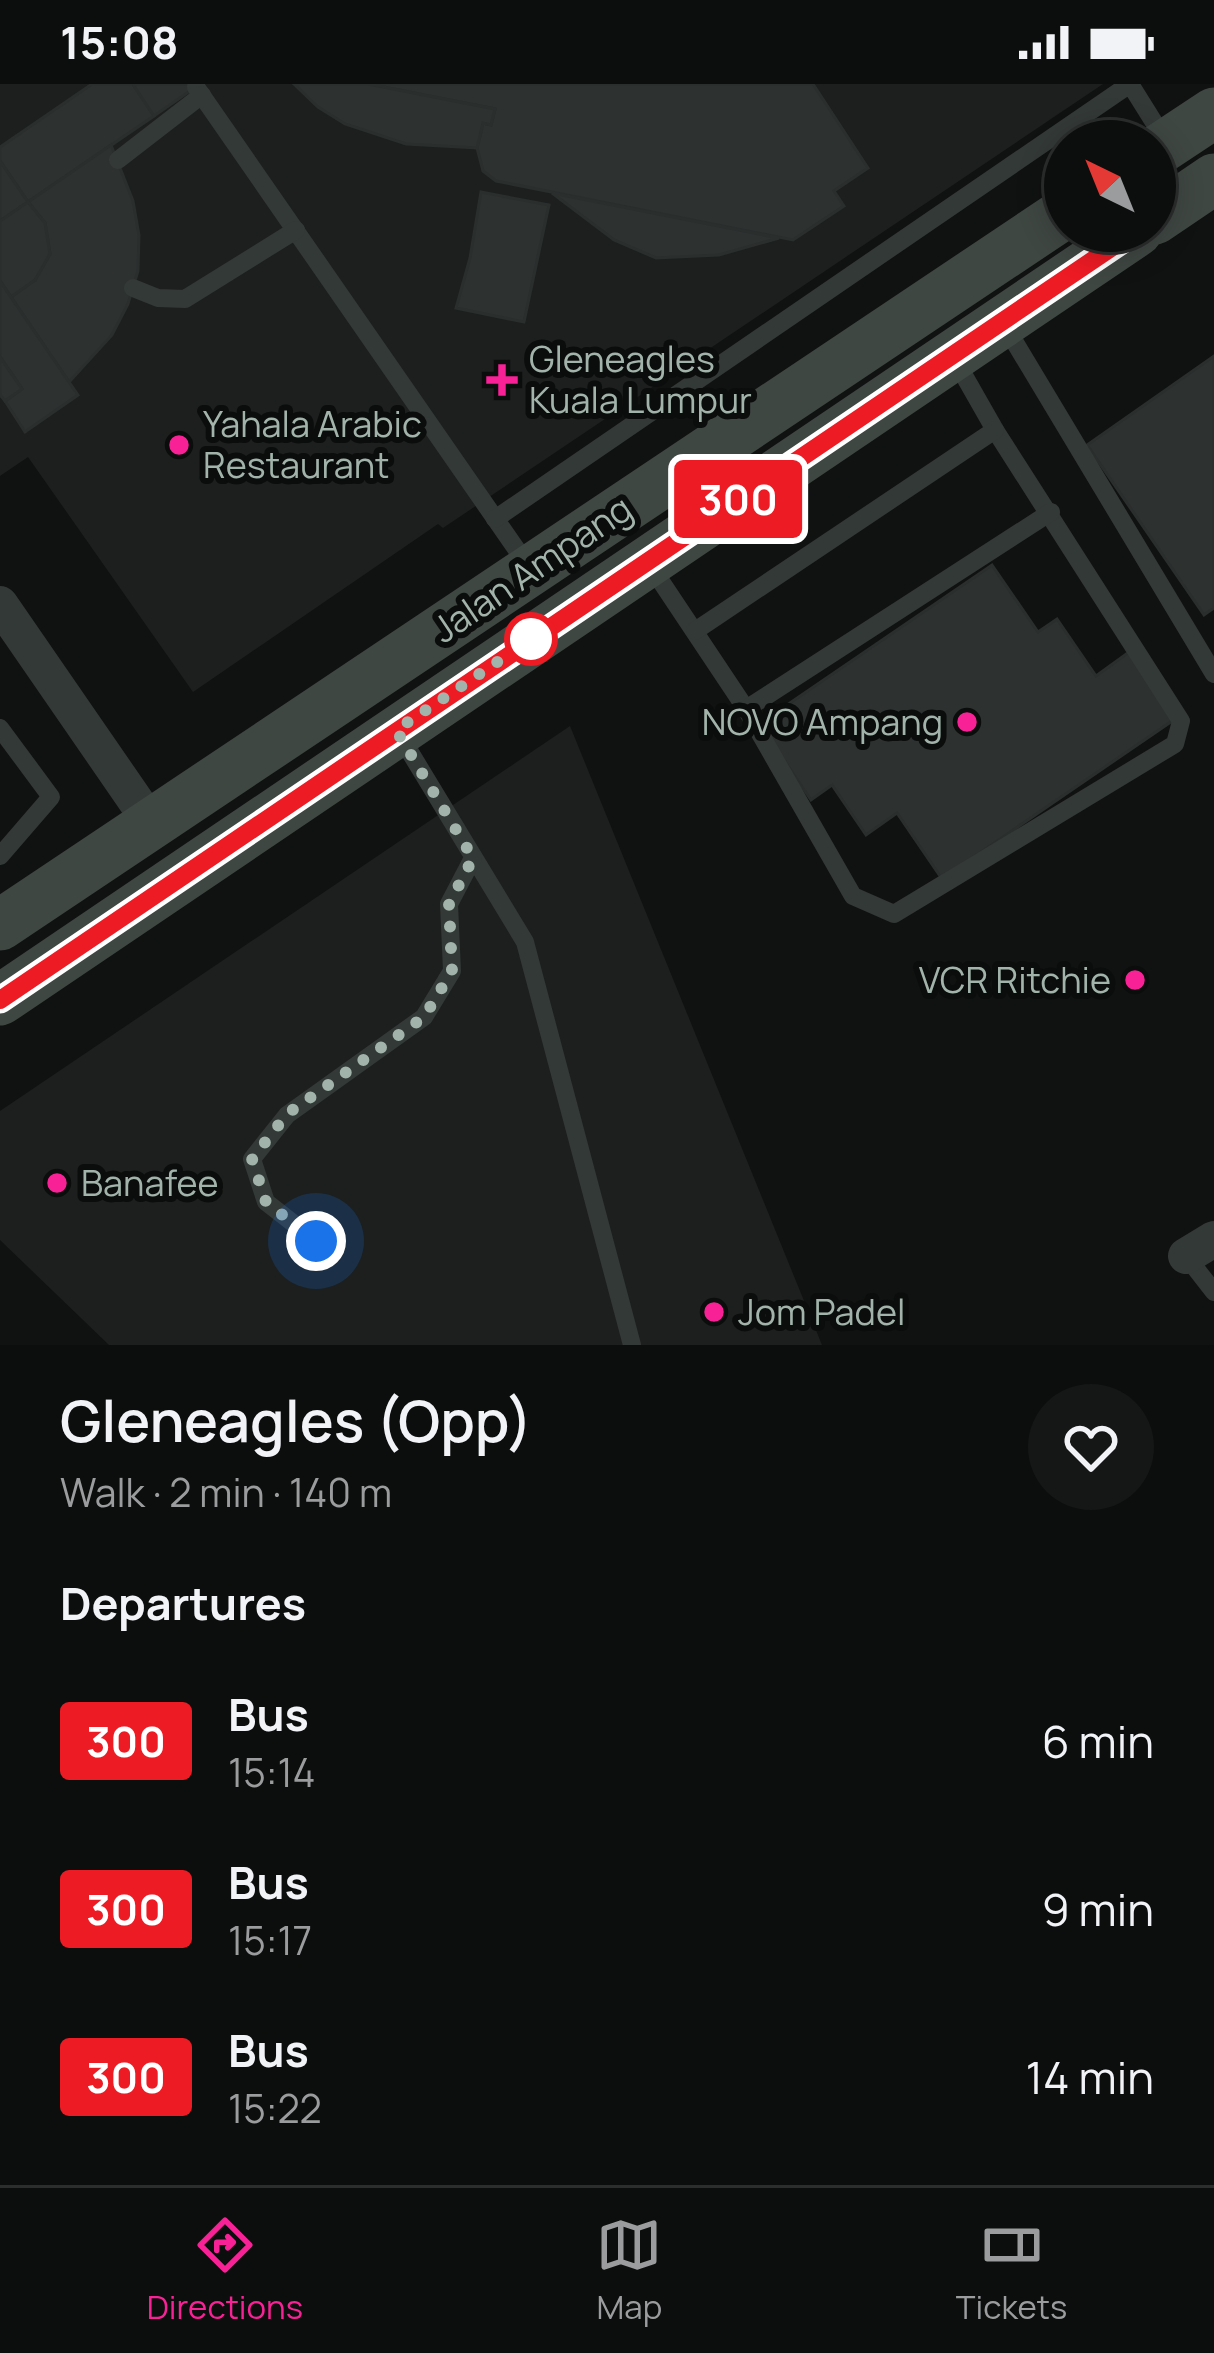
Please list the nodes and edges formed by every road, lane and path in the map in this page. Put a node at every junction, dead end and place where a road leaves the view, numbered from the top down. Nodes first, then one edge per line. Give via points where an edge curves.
1 (1130, 84) edge
2 (199, 91) edge
3 (1214, 113) edge
4 (1147, 120) edge
5 (1176, 138) edge
6 (118, 160) dead end
7 (1214, 179) edge
8 (1176, 204) edge
9 (1044, 227) edge
10 (296, 230) junction
11 (1105, 252) edge
12 (133, 288) dead end
13 (1002, 321) junction
14 (952, 355) junction
15 (995, 430) junction
16 (1051, 512) junction
17 (495, 519) junction
18 (647, 561) junction
19 (530, 570) junction
20 (0, 604) edge
21 (695, 632) junction
22 (1214, 674) edge
23 (746, 709) junction
24 (0, 728) edge
25 (396, 730) junction
26 (151, 824) junction
27 (0, 856) edge
28 (473, 858) junction
29 (0, 925) edge
30 (0, 1000) edge
31 (316, 1241) dead end
32 (1200, 1248) edge
33 (1214, 1292) edge
34 (632, 1345) edge

1 - 4 lane
1 - 17 lane
2 - 6 lane
2 - 10 lane
3 - 5 main road
7 - 8 main road
9 - 19 main road, Jalan Ampang
10 - 12 lane via 185,299
10 - 17 lane
11 - 13 main road, Jalan Ampang
13 - 14 main road, Jalan Ampang
13 - 22 lane
14 - 15 lane
14 - 18 main road, Jalan Ampang
15 - 16 lane
15 - 21 lane
16 - 23 lane
16 - 23 lane via 1181,721 1175,744 894,914 853,896
17 - 19 lane
18 - 21 lane
18 - 25 main road, Jalan Ampang
19 - 26 main road, Jalan Ampang
20 - 26 street
21 - 23 lane
24 - 27 lane via 51,797
25 - 28 lane
25 - 30 main road, Jalan Ampang
26 - 29 main road, Jalan Ampang
28 - 31 lane via 449,904 452,971 424,1017 287,1114 252,1159 266,1202
28 - 34 lane via 525,942
32 - 33 lane

